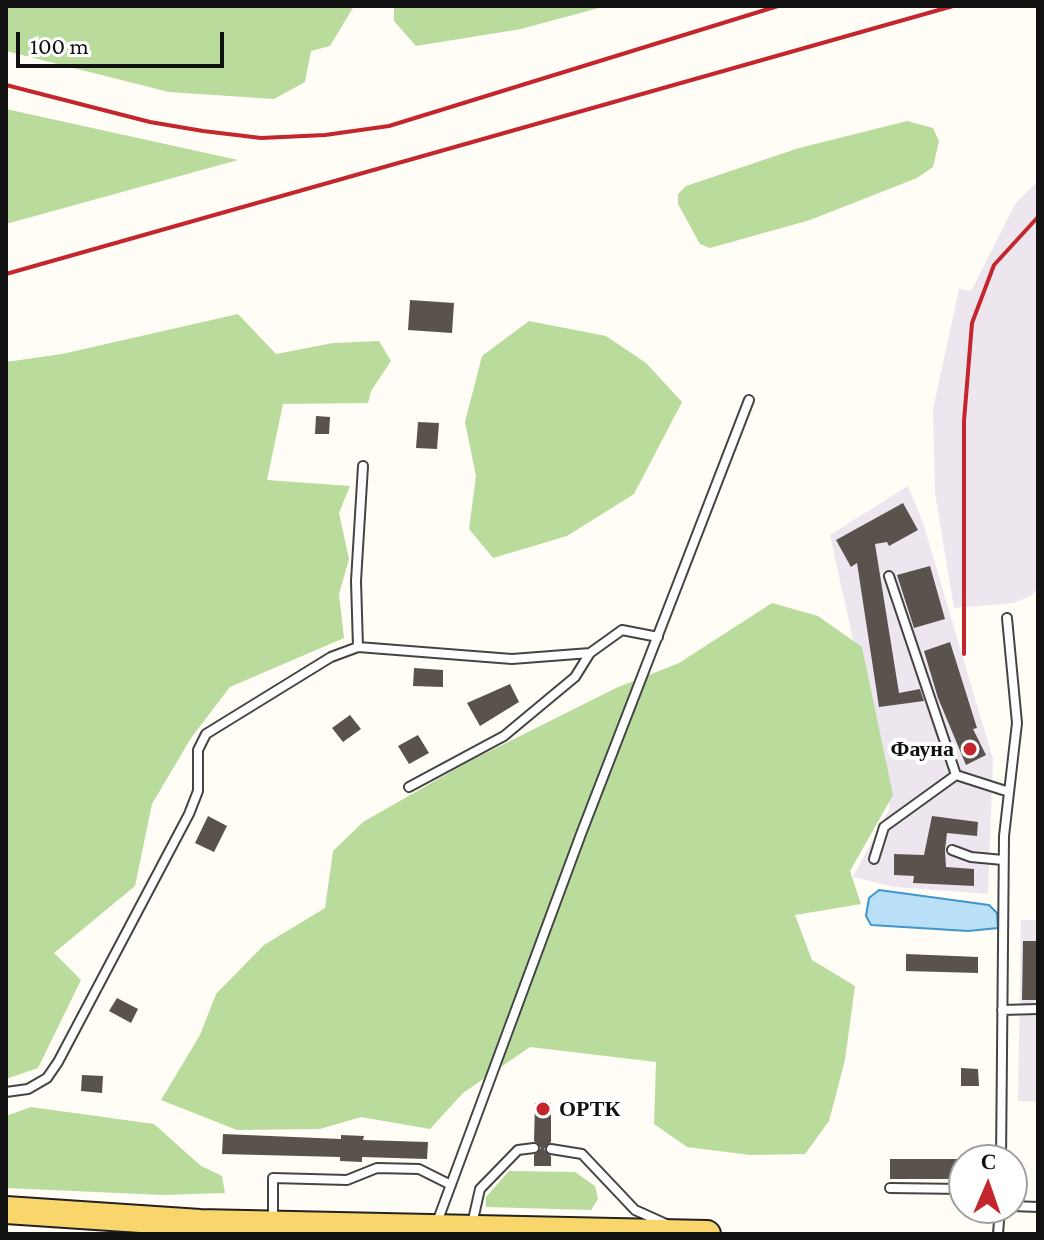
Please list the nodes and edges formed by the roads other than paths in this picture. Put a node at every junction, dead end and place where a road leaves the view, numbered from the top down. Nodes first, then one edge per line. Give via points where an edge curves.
1 (749, 400) dead end
2 (363, 466) dead end
3 (889, 576) dead end
4 (1007, 618) dead end
5 (658, 637) junction
6 (358, 647) junction
7 (590, 653) junction
8 (956, 775) junction
9 (409, 787) dead end
10 (1009, 792) junction
11 (952, 850) dead end
12 (874, 859) dead end
13 (1003, 860) junction
14 (1038, 1009) edge
15 (1002, 1010) junction
16 (6, 1092) edge
17 (1001, 1144) edge
18 (534, 1148) dead end
19 (551, 1149) dead end
20 (451, 1185) junction
21 (890, 1188) dead end
22 (948, 1189) edge
23 (6, 1210) edge
24 (273, 1226) junction
25 (435, 1230) junction
26 (470, 1230) junction
27 (696, 1233) edge

1 - 5 lane
2 - 6 lane
3 - 8 lane
4 - 10 lane via 1017,723
5 - 7 lane via 622,630
5 - 20 lane
6 - 7 lane via 512,659
6 - 16 lane via 331,657 206,734 198,750 198,791 189,814 58,1062 47,1078 28,1089
7 - 9 lane via 575,677 504,736
8 - 10 lane
8 - 12 lane via 884,827
10 - 13 lane
11 - 13 lane
13 - 15 lane
14 - 15 lane
15 - 17 lane
18 - 26 lane via 518,1150 480,1189
19 - 27 lane via 582,1154 635,1210
20 - 24 lane via 419,1169 377,1168 347,1180 273,1178
20 - 25 lane
21 - 22 lane
23 - 24 main road
24 - 25 main road
25 - 26 main road
26 - 27 main road

